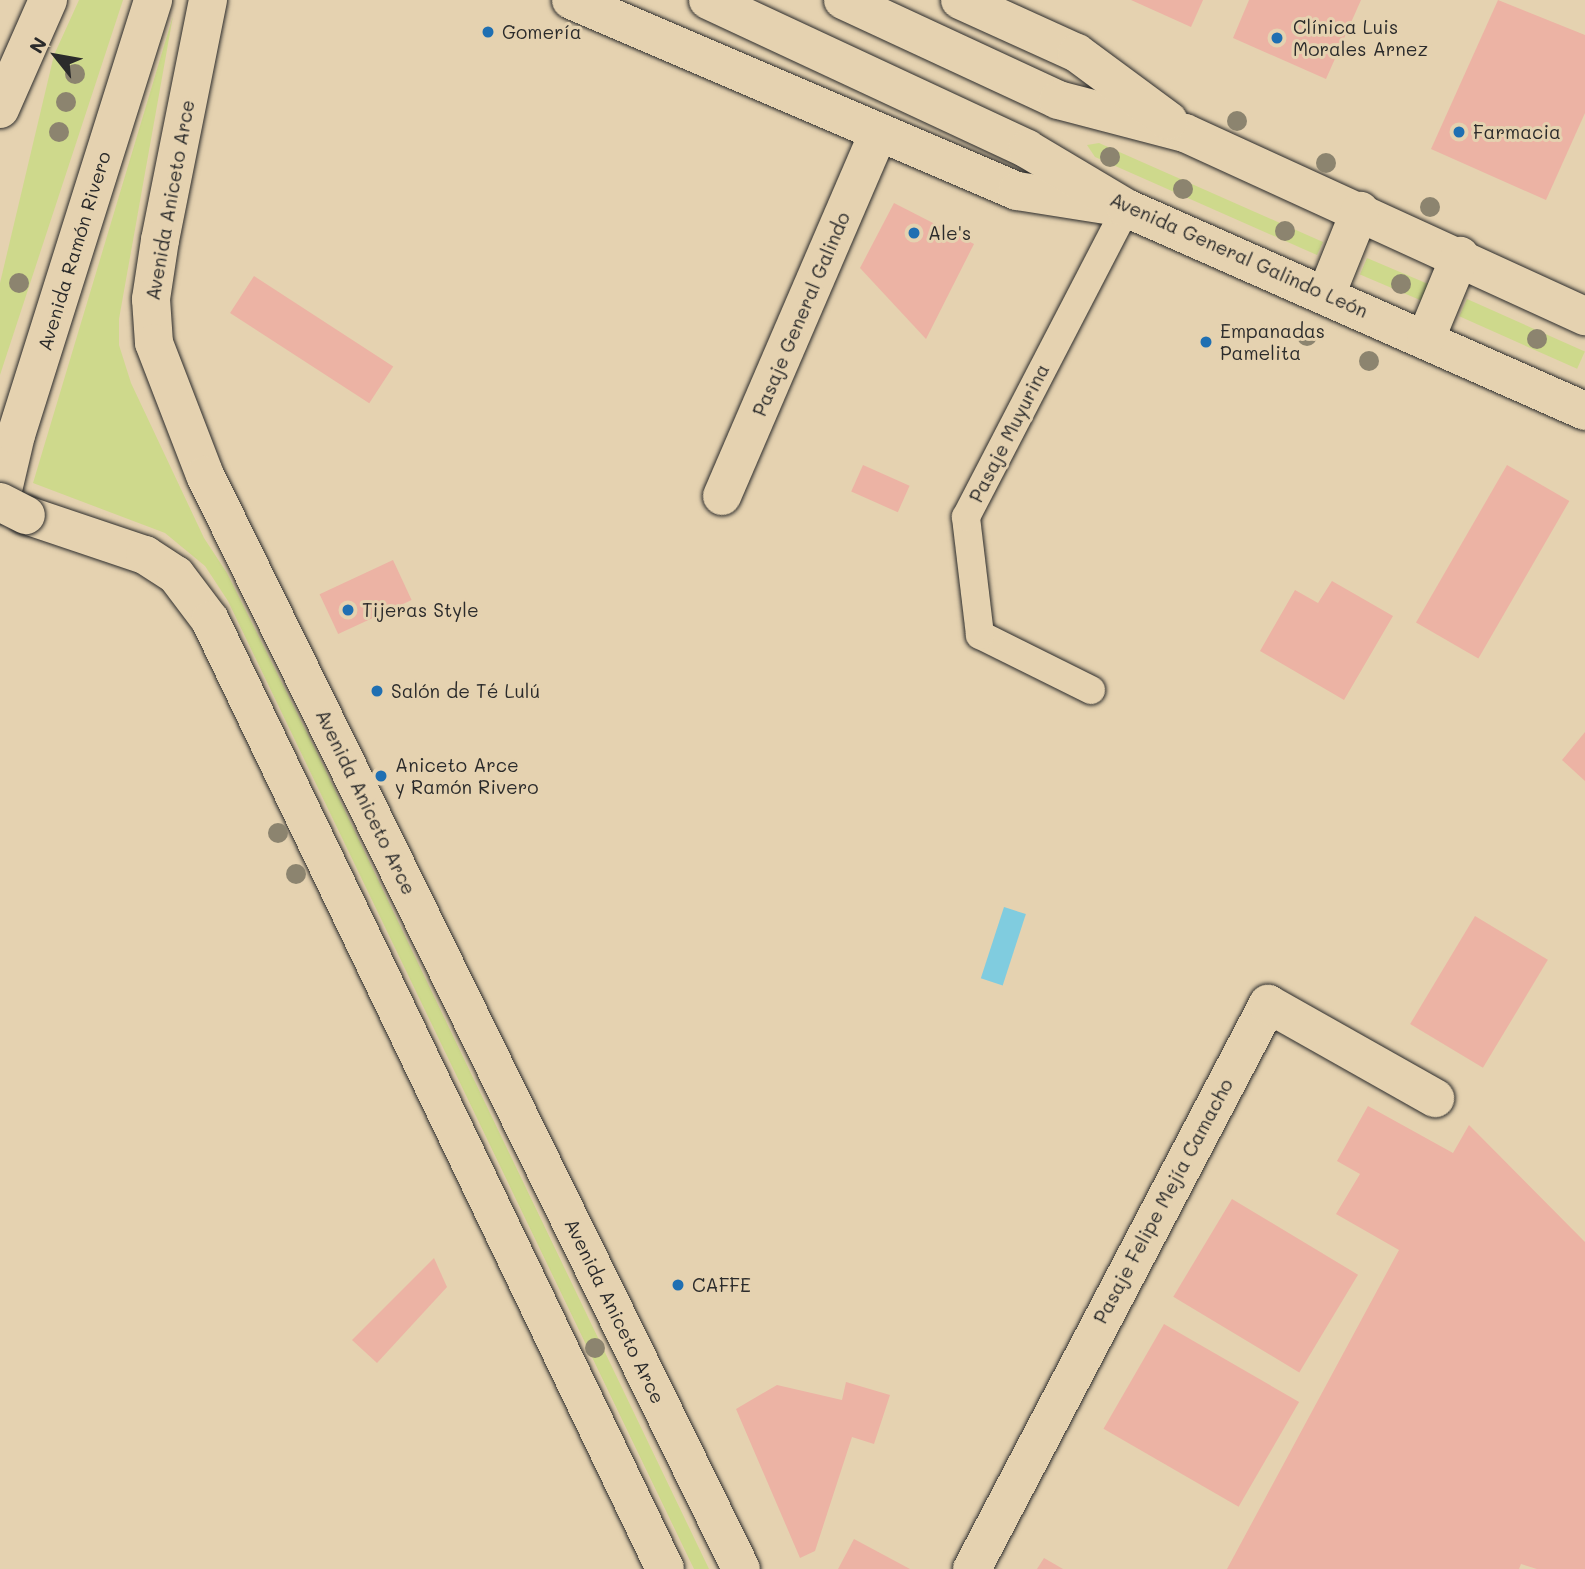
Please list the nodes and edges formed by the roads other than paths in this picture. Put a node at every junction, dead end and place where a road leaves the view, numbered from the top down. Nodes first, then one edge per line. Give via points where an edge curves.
1 (21, 0) edge
2 (48, 0) edge
3 (153, 0) edge
4 (208, 0) edge
5 (571, 0) edge
6 (708, 0) edge
7 (843, 0) edge
8 (960, 0) edge
9 (0, 94) edge
10 (0, 109) edge
11 (879, 132) junction
12 (1185, 133) junction
13 (1126, 208) junction
14 (1360, 211) junction
15 (1460, 256) junction
16 (1326, 295) junction
17 (1585, 316) edge
18 (1426, 338) junction
19 (1585, 411) edge
20 (722, 496) dead end
21 (9, 507) edge
22 (1091, 690) dead end
23 (1435, 1098) dead end
24 (665, 1569) edge
25 (741, 1569) edge
26 (972, 1569) edge

1 - 9 main road
2 - 10 main road
3 - 21 main road, Avenida Ramón Rivero via 16,435
4 - 25 main road, Avenida Aniceto Arce via 160,240 151,299 154,343 205,475
5 - 11 main road
6 - 13 main road, Avenida General Galindo León via 1027,149
7 - 12 main road via 1058,100
8 - 12 main road via 1077,53
11 - 13 main road via 1017,191
11 - 20 main road, Pasaje General Galindo
12 - 14 main road
13 - 16 main road, Avenida General Galindo León
13 - 22 lane, Pasaje Muyurina via 966,517 980,635
14 - 15 main road
14 - 16 main road
15 - 17 main road
15 - 18 main road
16 - 18 main road, Avenida General Galindo León
18 - 19 main road, Avenida General Galindo León
21 - 24 main road via 145,555 176,575 209,620
23 - 26 main road, Pasaje Felipe Mejía Camacho via 1268,1003

